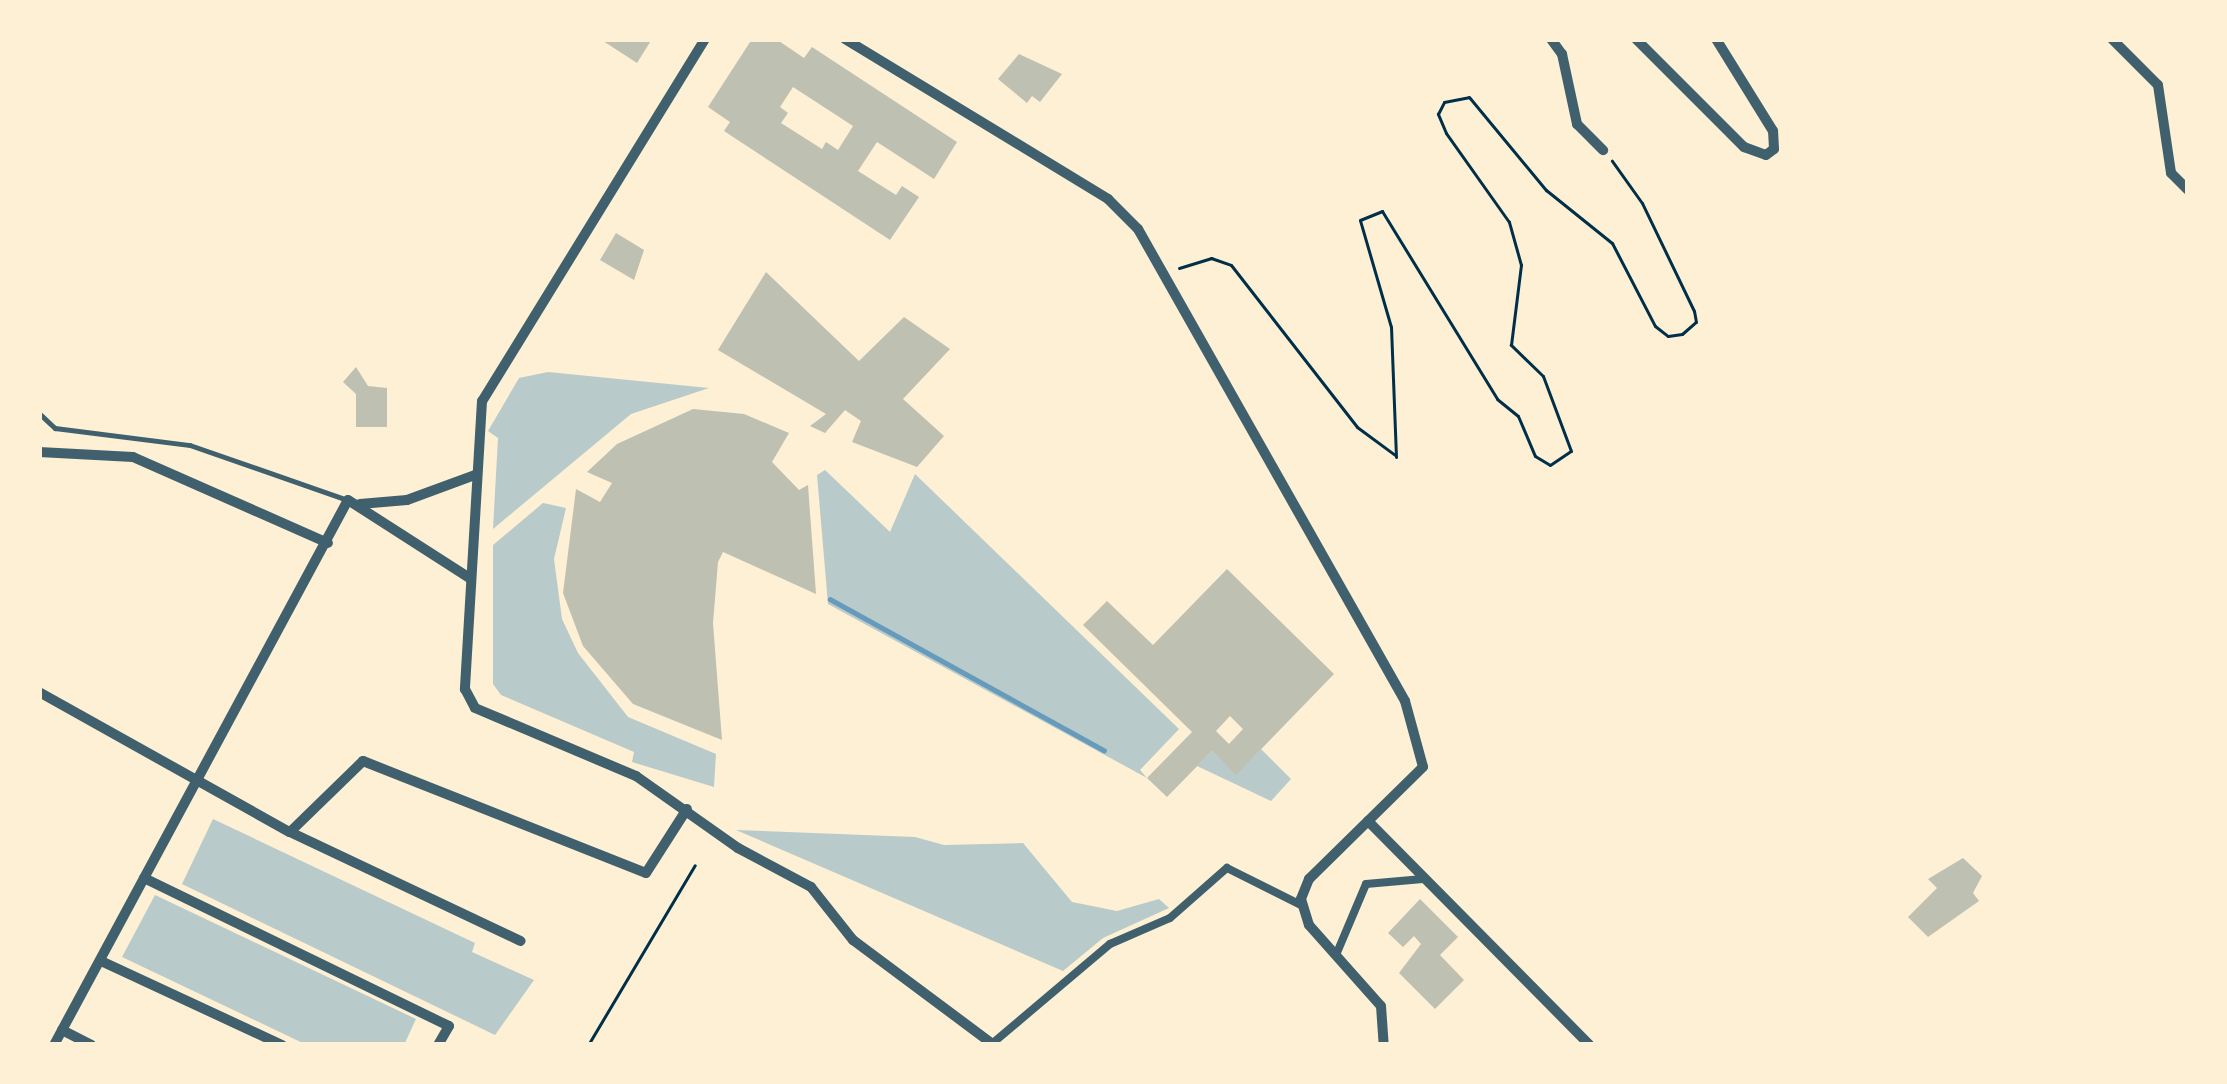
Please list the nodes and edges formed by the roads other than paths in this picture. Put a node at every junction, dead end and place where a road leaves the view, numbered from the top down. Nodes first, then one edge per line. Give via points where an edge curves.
1 (705, 39) edge
2 (845, 39) edge
3 (1550, 39) edge
4 (1636, 39) edge
5 (1716, 39) edge
6 (2112, 39) edge
7 (1603, 150) road end
8 (2188, 190) edge
9 (39, 413) edge
10 (39, 452) edge
11 (475, 475) junction
12 (354, 502) junction
13 (328, 543) junction
14 (468, 577) junction
15 (39, 692) edge
16 (200, 782) junction
17 (687, 809) junction
18 (1368, 821) junction
19 (290, 832) junction
20 (144, 878) junction
21 (1425, 879) junction
22 (1300, 905) junction
23 (521, 941) dead end
24 (1336, 955) junction
25 (101, 961) junction
26 (62, 1030) junction
27 (993, 1044) edge
28 (54, 1045) edge
29 (91, 1045) edge
30 (282, 1045) edge
31 (438, 1045) edge
32 (1384, 1045) edge
33 (1590, 1045) edge

1 - 11 street via 482,401
2 - 18 street via 1108,199 1168,272 1416,724 1423,767
3 - 7 street via 1562,54 1577,124
4 - 5 street via 1744,148 1766,155 1773,131
6 - 8 street via 2158,86 2171,173
9 - 12 lane via 56,428 190,445
10 - 13 street via 134,457
11 - 12 street via 407,500
11 - 14 street
12 - 13 street
12 - 14 street
13 - 16 street
14 - 17 street via 462,664 475,708 636,776
15 - 16 street
16 - 19 street
16 - 20 street
17 - 19 street via 646,873 363,761
17 - 27 street via 811,887 853,940
18 - 21 street
18 - 22 street via 1309,879
19 - 23 street
20 - 25 street
20 - 31 street via 449,1026
21 - 24 street via 1366,884
21 - 33 street
22 - 24 street
22 - 27 street via 1227,868 1170,918 1109,944
24 - 32 street via 1386,1014
25 - 26 street
25 - 30 street
26 - 28 street
26 - 29 street

